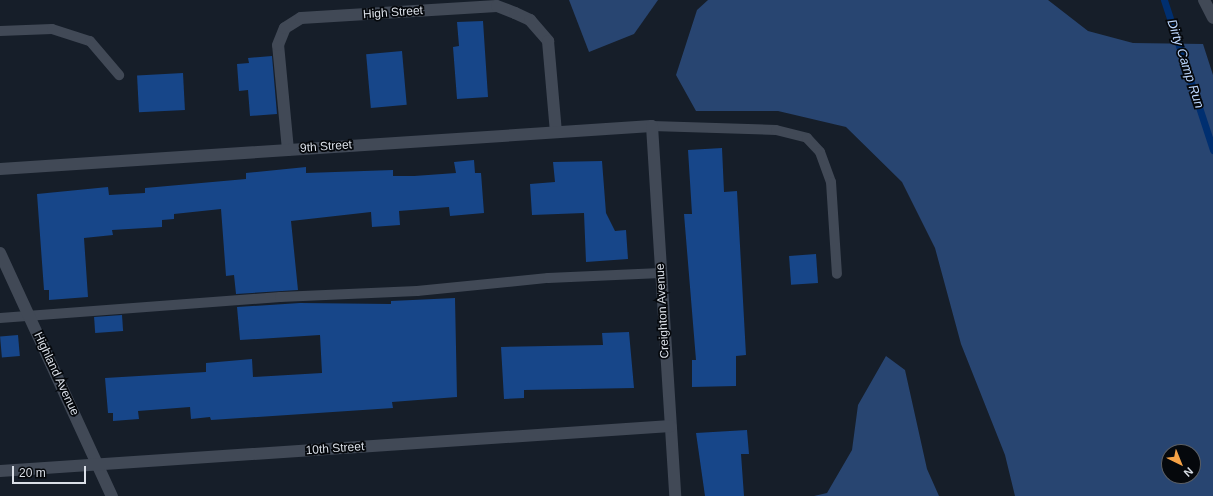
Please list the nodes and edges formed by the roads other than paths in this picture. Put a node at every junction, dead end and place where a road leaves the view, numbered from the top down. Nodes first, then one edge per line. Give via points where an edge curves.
1 (1204, 0) edge
2 (1213, 18) edge
3 (0, 31) edge
4 (119, 75) dead end
5 (652, 126) junction
6 (556, 132) junction
7 (288, 150) junction
8 (0, 169) edge
9 (0, 253) edge
10 (661, 273) junction
11 (837, 274) dead end
12 (29, 316) junction
13 (0, 318) edge
14 (670, 426) junction
15 (98, 465) junction
16 (0, 471) edge
17 (112, 496) edge
18 (674, 496) edge

1 - 2 street
3 - 4 lane via 52,29 90,41
5 - 6 street, 9th Street
5 - 10 street, Creighton Avenue
5 - 11 lane via 776,130 807,138 820,152 831,182
6 - 7 street, 9th Street
6 - 7 street, High Street via 548,41 530,20 515,13 497,6 301,18 285,28 278,45
7 - 8 street, 9th Street
9 - 12 street, Highland Avenue
10 - 12 lane via 548,278 417,291 280,297
10 - 14 street, Creighton Avenue
12 - 13 lane
12 - 15 street, Highland Avenue
14 - 15 street, 10th Street
14 - 18 street, Creighton Avenue
15 - 16 street, 10th Street
15 - 17 street, Highland Avenue

